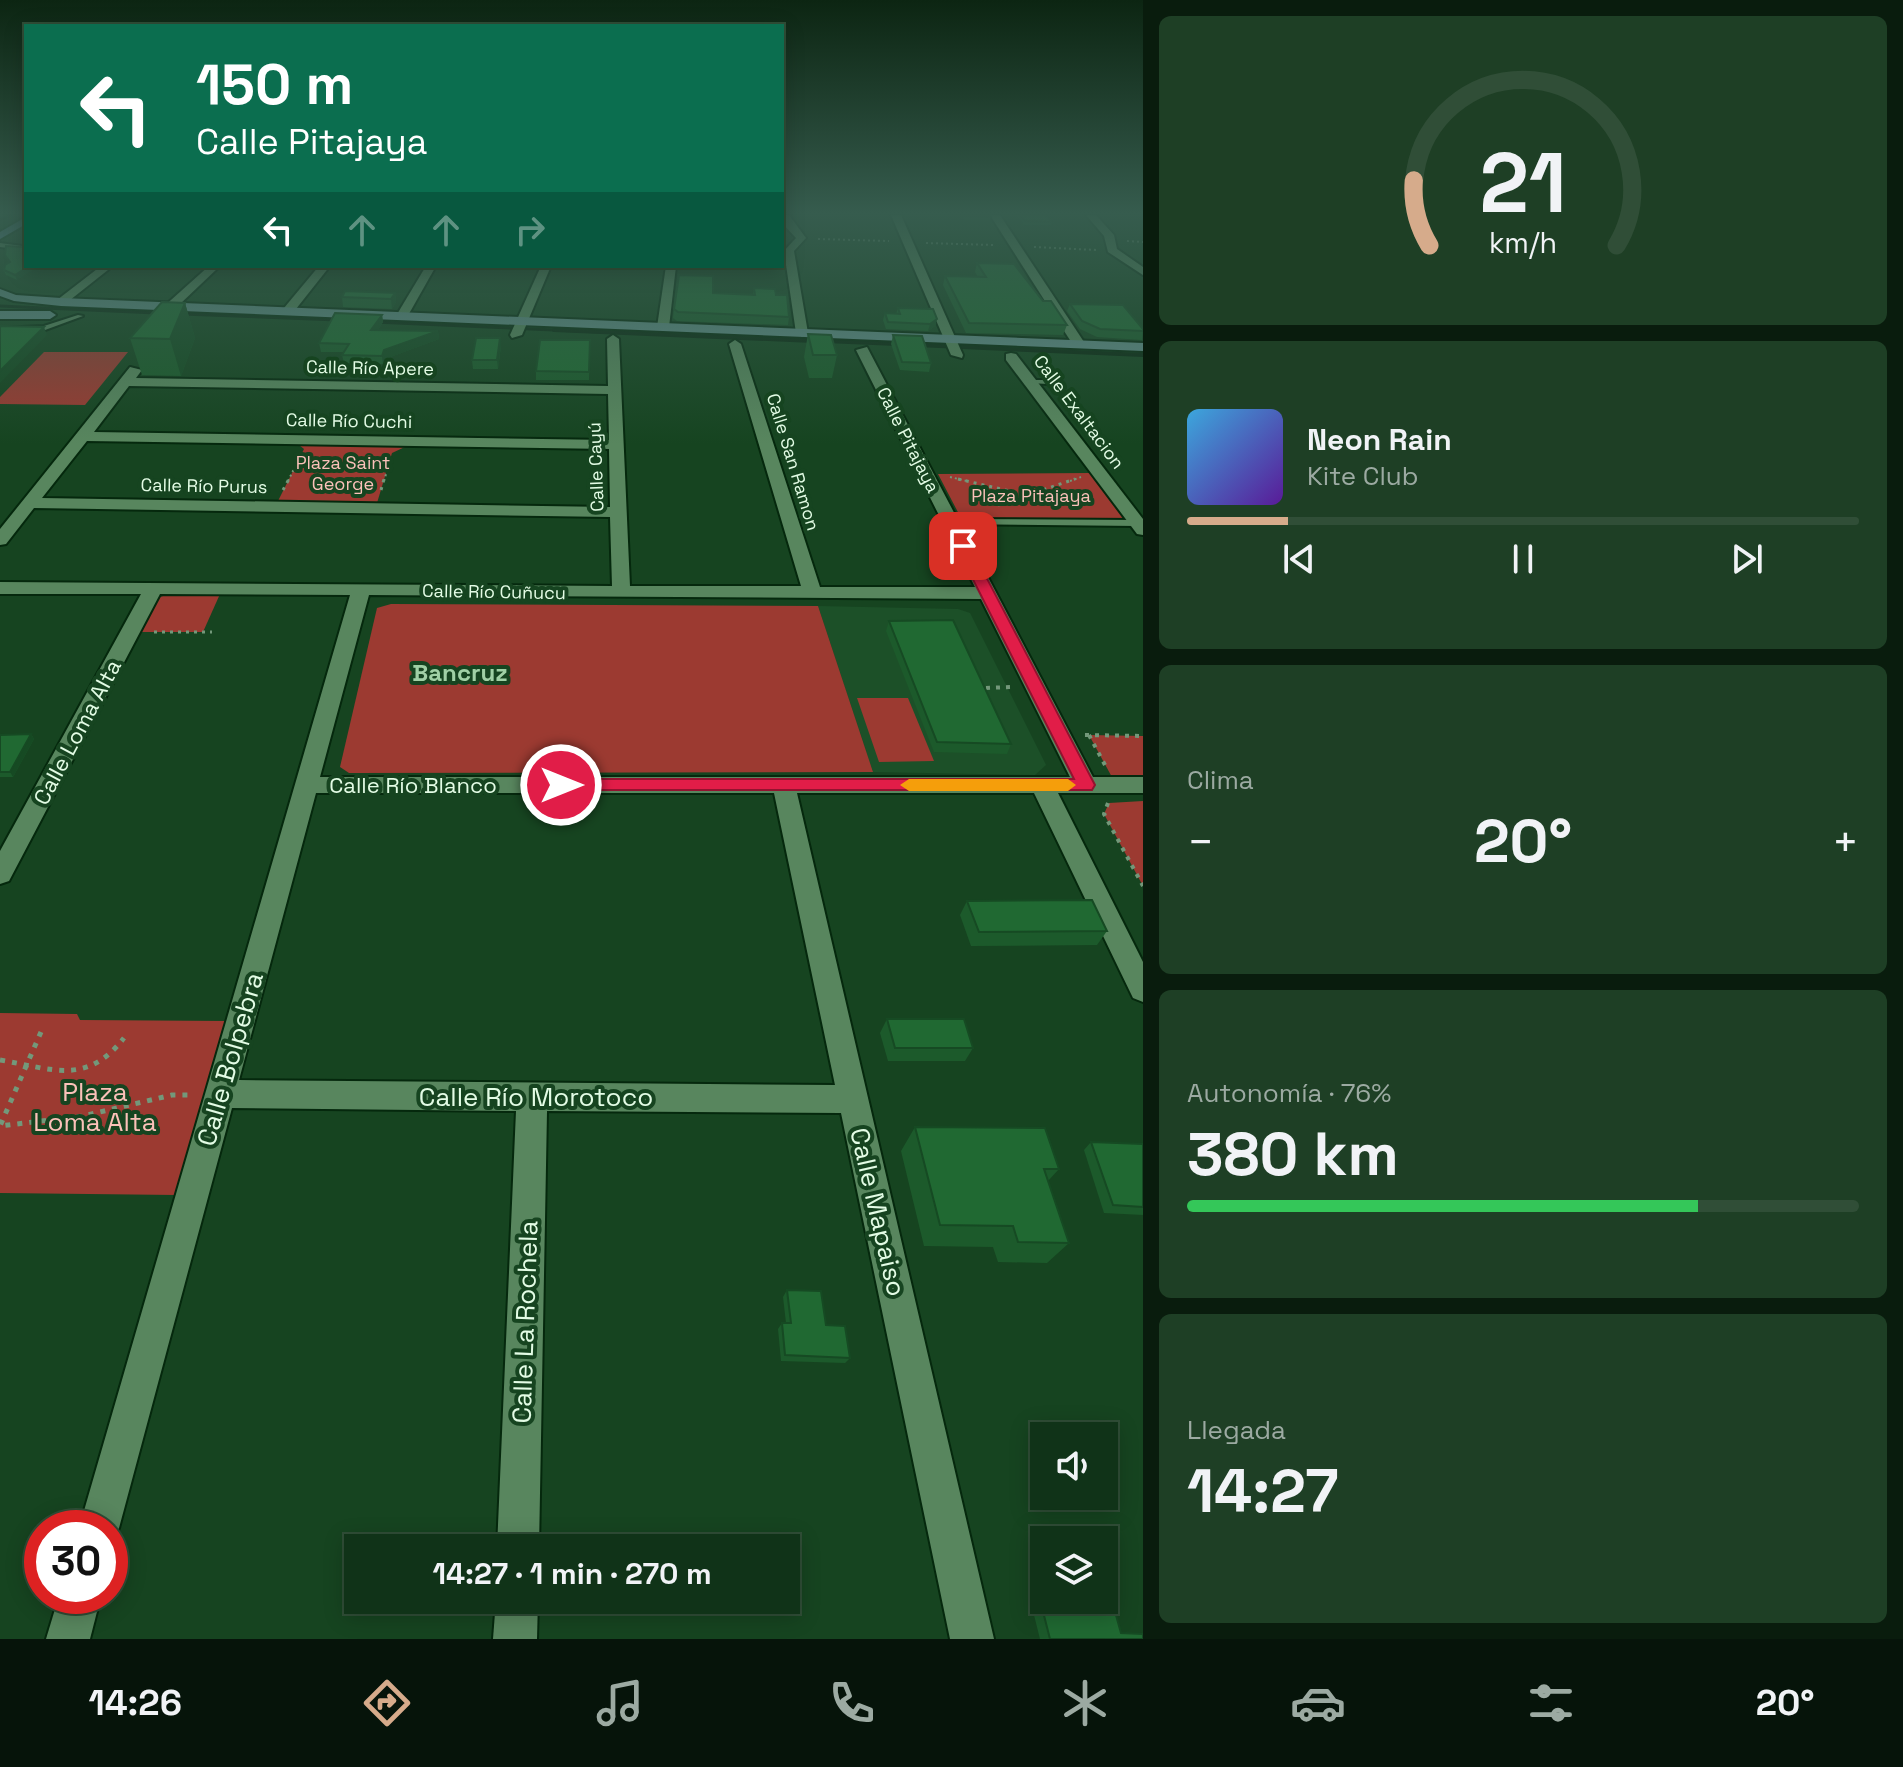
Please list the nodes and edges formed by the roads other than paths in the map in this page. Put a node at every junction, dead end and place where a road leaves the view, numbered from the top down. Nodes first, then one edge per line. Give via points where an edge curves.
1 (75, 291) edge
2 (190, 291) edge
3 (304, 291) edge
4 (416, 291) edge
5 (535, 291) edge
6 (668, 291) edge
7 (795, 291) edge
8 (929, 291) edge
9 (1045, 291) edge
10 (0, 292) edge
11 (61, 302) junction
12 (288, 311) junction
13 (0, 315) edge
14 (80, 316) junction
15 (402, 316) junction
16 (165, 318) junction
17 (663, 327) junction
18 (519, 328) junction
19 (0, 330) edge
20 (802, 333) junction
21 (613, 339) junction
22 (735, 344) junction
23 (1080, 345) junction
24 (771, 346) dead end
25 (1143, 347) edge
26 (862, 350) dead end
27 (954, 350) junction
28 (145, 357) edge
29 (1012, 357) dead end
30 (125, 382) junction
31 (1031, 382) junction
32 (1048, 382) dead end
33 (614, 390) junction
34 (82, 436) junction
35 (616, 445) junction
36 (29, 503) junction
37 (618, 512) junction
38 (951, 522) junction
39 (1140, 527) edge
40 (0, 540) edge
41 (0, 588) edge
42 (153, 590) junction
43 (361, 590) junction
44 (812, 592) junction
45 (621, 593) junction
46 (988, 593) junction
47 (306, 785) junction
48 (784, 785) junction
49 (1042, 785) junction
50 (1086, 785) junction
51 (1143, 785) edge
52 (0, 874) edge
53 (1143, 990) edge
54 (220, 1094) junction
55 (532, 1097) junction
56 (853, 1099) junction
57 (104, 1510) edge
58 (518, 1534) edge
59 (75, 1614) edge
60 (516, 1614) edge
61 (68, 1639) edge
62 (515, 1639) edge
63 (972, 1639) edge

1 - 11 street
2 - 16 street
3 - 12 street
4 - 15 street
5 - 18 street
6 - 17 street
7 - 20 street
8 - 27 street
9 - 23 street
10 - 11 main road
11 - 16 main road
12 - 15 main road
12 - 16 main road
13 - 14 main road
14 - 16 main road
14 - 19 lane via 38,330
15 - 18 main road
16 - 18 main road
17 - 18 main road
17 - 20 main road
18 - 21 main road
20 - 27 main road
21 - 22 main road
21 - 33 street, Calle Cayú
22 - 24 main road
22 - 44 street, Calle San Ramon
23 - 25 main road
23 - 27 main road
26 - 38 street, Calle Pitajaya
28 - 30 street
29 - 31 street, Calle Exaltacion
30 - 33 street, Calle Río Apere
30 - 34 street
31 - 32 lane
31 - 39 street, Calle Exaltacion
33 - 35 street, Calle Cayú
34 - 35 street, Calle Río Cuchi
34 - 36 street
35 - 37 street, Calle Cayú
36 - 37 street, Calle Río Purus
36 - 40 street
37 - 45 street, Calle Cayú
38 - 39 lane
38 - 46 street, Calle Pitajaya
41 - 42 street, Calle Río Cuñucu
42 - 43 street, Calle Río Cuñucu
42 - 52 street, Calle Loma Alta
43 - 45 street, Calle Río Cuñucu
43 - 47 street, Calle Bolpebra
44 - 45 street, Calle Río Cuñucu
44 - 46 street, Calle Río Cuñucu
46 - 50 street, Calle Pitajaya
47 - 48 street, Calle Río Blanco
47 - 54 street, Calle Bolpebra
48 - 49 street, Calle Río Blanco
48 - 56 street, Calle Mapaiso
49 - 50 street, Calle Río Blanco
49 - 53 street
50 - 51 street, Calle Río Blanco
54 - 55 street, Calle Río Morotoco
54 - 57 street, Calle Bolpebra
55 - 56 street, Calle Río Morotoco
55 - 58 street, Calle La Rochela
56 - 63 street, Calle Mapaiso
59 - 61 street
60 - 62 street

